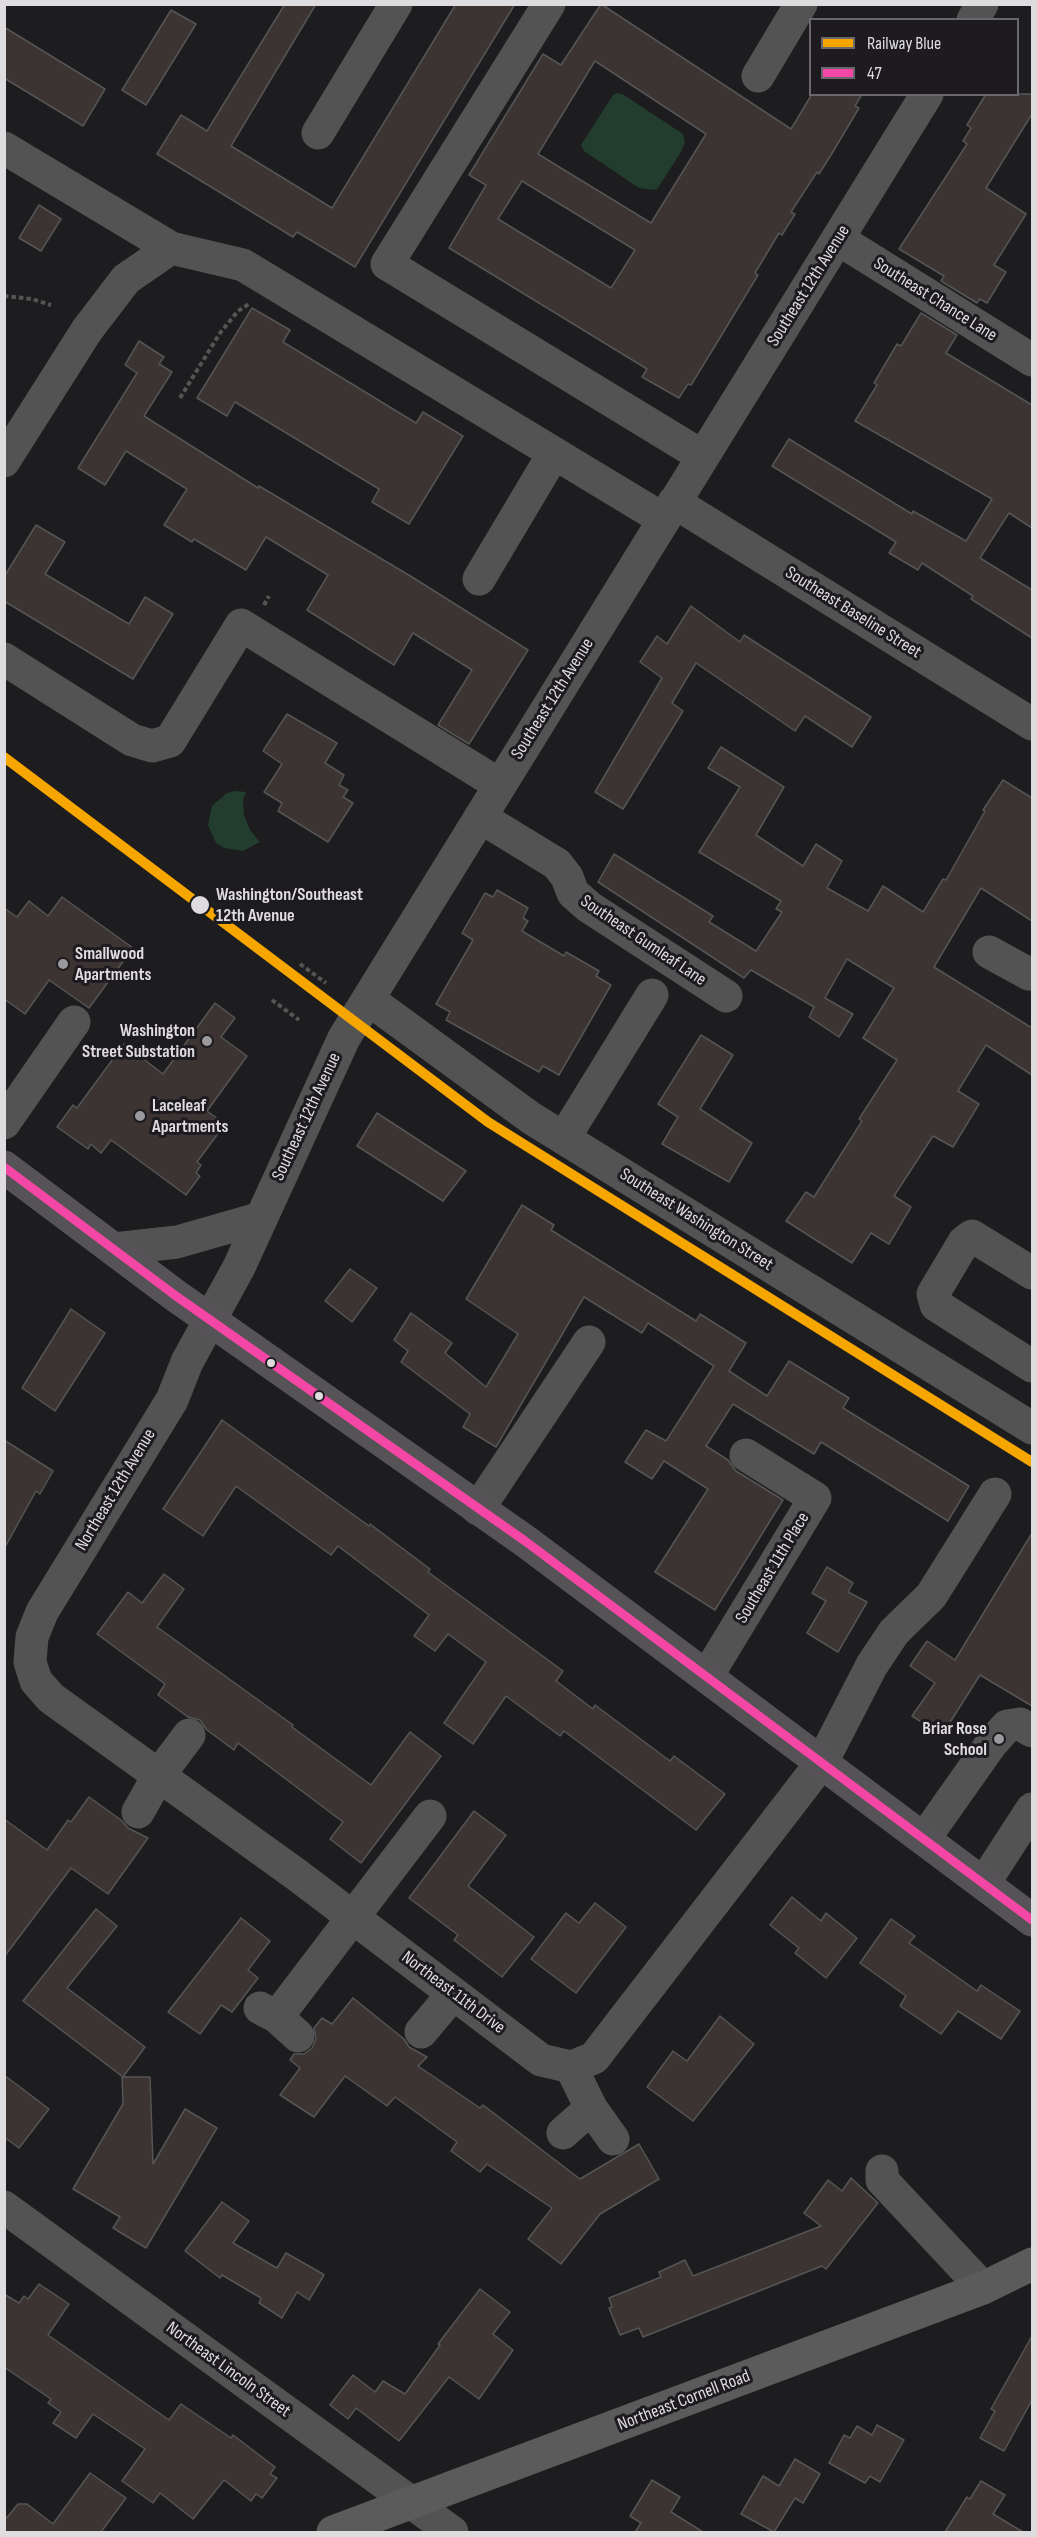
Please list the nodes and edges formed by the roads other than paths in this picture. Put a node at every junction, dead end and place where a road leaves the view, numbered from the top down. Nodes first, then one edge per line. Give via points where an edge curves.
1 (396, 4) edge
2 (549, 4) edge
3 (801, 4) edge
4 (982, 4) edge
5 (974, 18) edge
6 (758, 76) dead end
7 (926, 96) edge
8 (318, 133) dead end
9 (4, 148) edge
10 (838, 239) junction
11 (171, 248) junction
12 (1032, 360) edge
13 (554, 453) junction
14 (702, 456) junction
15 (4, 461) edge
16 (668, 511) junction
17 (478, 579) dead end
18 (4, 659) edge
19 (1032, 724) edge
20 (500, 785) junction
21 (480, 817) junction
22 (989, 952) dead end
23 (1032, 972) edge
24 (652, 995) dead end
25 (726, 996) dead end
26 (368, 999) junction
27 (74, 1022) dead end
28 (4, 1123) edge
29 (564, 1138) junction
30 (6, 1170) edge
31 (261, 1218) junction
32 (114, 1249) junction
33 (1032, 1273) edge
34 (210, 1320) junction
35 (589, 1342) dead end
36 (1032, 1366) edge
37 (1032, 1428) edge
38 (746, 1455) dead end
39 (994, 1494) dead end
40 (478, 1509) junction
41 (30, 1662) joint
42 (707, 1676) junction
43 (1032, 1731) edge
44 (189, 1735) dead end
45 (822, 1762) junction
46 (159, 1775) junction
47 (1032, 1809) edge
48 (138, 1812) dead end
49 (430, 1815) dead end
50 (924, 1839) junction
51 (984, 1883) junction
52 (1029, 1909) edge
53 (351, 1917) junction
54 (453, 1994) junction
55 (278, 2020) dead end
56 (421, 2032) dead end
57 (571, 2067) junction
58 (591, 2108) junction
59 (563, 2133) dead end
60 (614, 2139) dead end
61 (882, 2171) dead end
62 (4, 2207) edge
63 (1032, 2264) edge
64 (983, 2288) junction
65 (411, 2504) junction
66 (333, 2532) edge
67 (452, 2532) edge

1 - 8 street
2 - 14 street via 387,264
3 - 6 street
4 - 5 street
7 - 10 street, Southeast 12th Avenue
9 - 11 street, Southeast Baseline Street
10 - 12 street, Southeast Chance Lane
10 - 14 street, Southeast 12th Avenue
11 - 13 street, Southeast Baseline Street via 243,265
11 - 15 street via 126,279 87,330
13 - 16 street, Southeast Baseline Street
13 - 17 street
14 - 16 street, Southeast 12th Avenue
16 - 19 street, Southeast Baseline Street
16 - 20 street, Southeast 12th Avenue
18 - 20 street via 132,740 152,746 170,741 241,625
20 - 21 street, Southeast 12th Avenue
21 - 25 street, Southeast Gumleaf Lane via 557,864 573,893 589,907
21 - 26 street, Southeast 12th Avenue
22 - 23 street via 1029,974
24 - 29 street
26 - 29 street, Southeast Washington Street
26 - 31 street, Southeast 12th Avenue via 344,1038
27 - 28 street
29 - 37 street, Southeast Washington Street
30 - 32 main road
31 - 32 street via 177,1242
31 - 34 street, Southeast 12th Avenue
32 - 34 main road
33 - 36 street via 972,1236 964,1242 933,1294 936,1305
34 - 40 main road
34 - 41 street, Northeast 12th Avenue via 172,1400 42,1612 32,1637
35 - 40 street
38 - 42 street, Southeast 11th Place via 815,1498
39 - 45 street via 931,1596 894,1632 872,1665
40 - 42 main road
41 - 46 street, Northeast 11th Drive via 36,1681 51,1698
42 - 45 main road
43 - 50 street via 1020,1724 1007,1726
44 - 46 street
45 - 50 main road
45 - 57 street via 594,2058
46 - 48 street
46 - 53 street, Northeast 11th Drive
47 - 51 street
49 - 53 street
50 - 51 main road
51 - 52 main road
53 - 54 street, Northeast 11th Drive
53 - 55 street
54 - 56 street
54 - 57 street, Northeast 11th Drive via 541,2060
57 - 58 street
58 - 59 street
58 - 60 street
61 - 64 street via 882,2180
62 - 65 street, Northeast Lincoln Street
63 - 64 highway, Northeast Cornell Road
64 - 65 highway, Northeast Cornell Road
65 - 66 highway, Northeast Cornell Road
65 - 67 street, Northeast Lincoln Street

